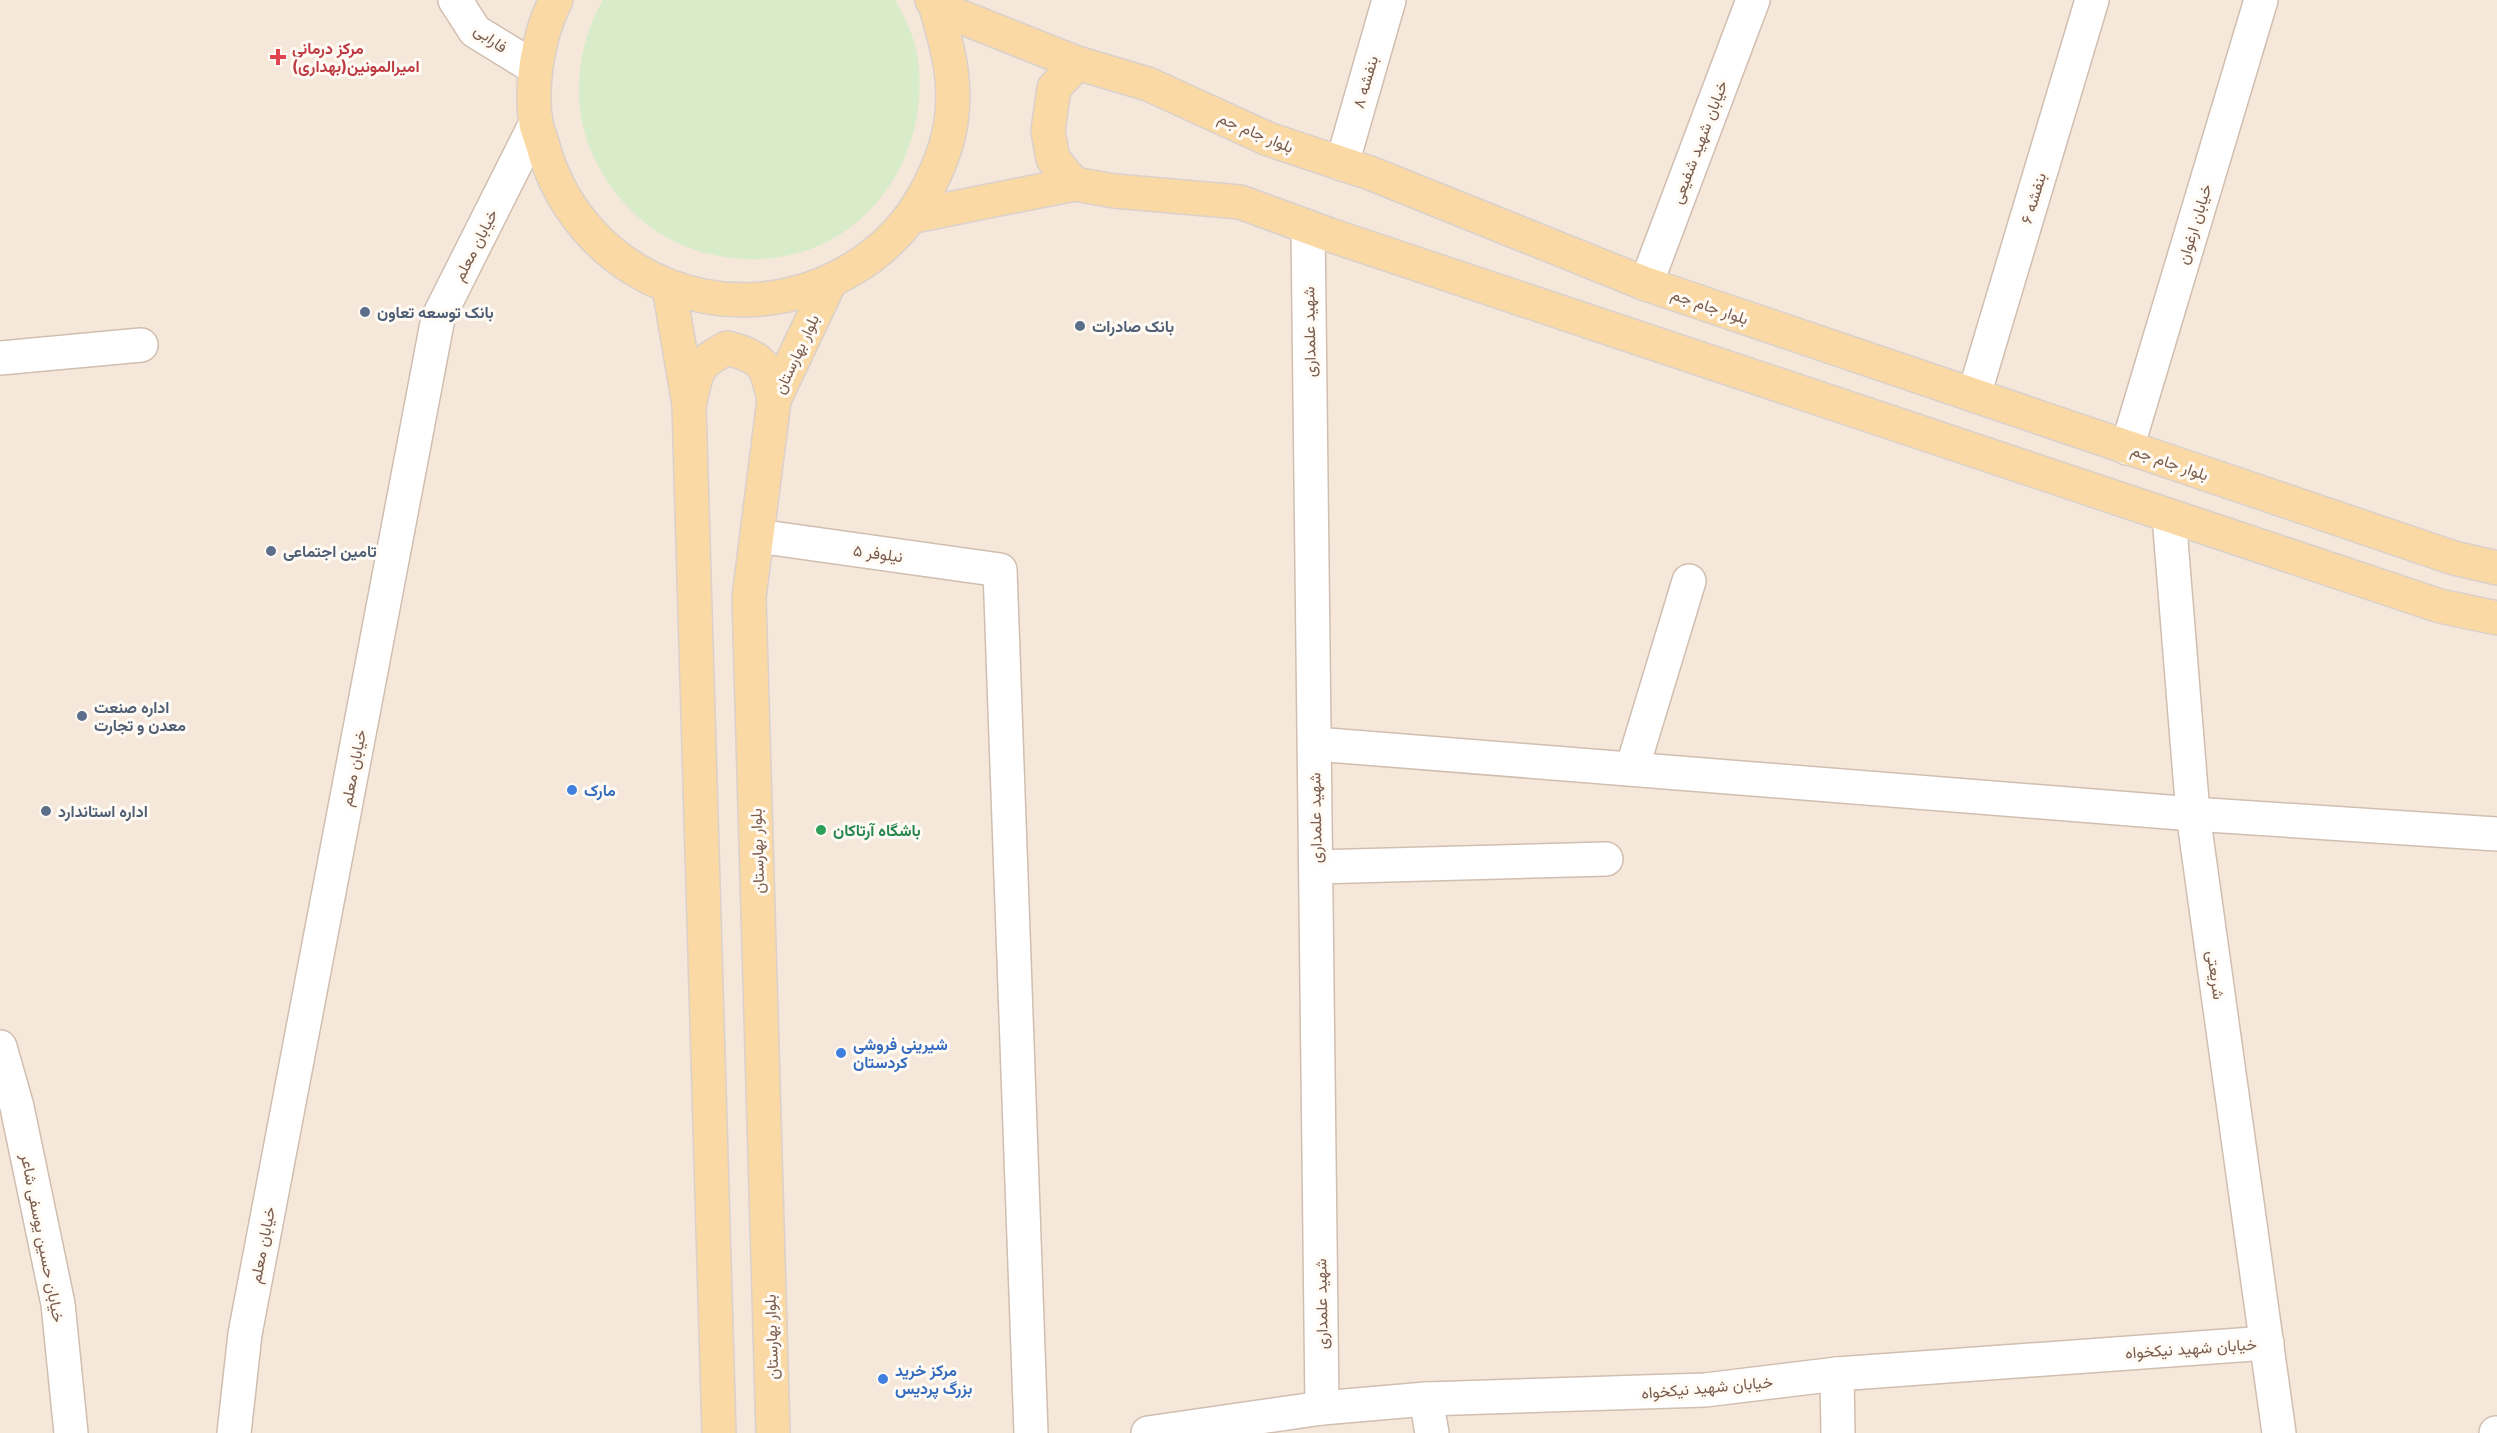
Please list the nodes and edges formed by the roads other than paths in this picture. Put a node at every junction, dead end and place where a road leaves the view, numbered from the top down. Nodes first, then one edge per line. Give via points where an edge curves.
1 (455, 0) edge
2 (556, 0) edge
3 (1389, 0) edge
4 (1753, 0) edge
5 (2092, 0) edge
6 (2261, 0) edge
7 (934, 3) edge
8 (1077, 63) junction
9 (535, 68) junction
10 (536, 123) junction
11 (1341, 164) junction
12 (1074, 184) junction
13 (914, 216) junction
14 (1308, 227) junction
15 (829, 284) junction
16 (1646, 284) junction
17 (669, 287) junction
18 (141, 345) dead end
19 (0, 358) edge
20 (1974, 395) junction
21 (774, 400) junction
22 (689, 405) junction
23 (2127, 448) junction
24 (2169, 516) junction
25 (757, 536) junction
26 (2497, 568) edge
27 (1689, 581) dead end
28 (2497, 618) edge
29 (1315, 744) junction
30 (1632, 769) junction
31 (2193, 814) junction
32 (2497, 834) edge
33 (1606, 859) dead end
34 (1316, 867) junction
35 (0, 1047) edge
36 (2266, 1342) junction
37 (1837, 1374) junction
38 (1426, 1399) junction
39 (1322, 1408) junction
40 (71, 1433) edge
41 (234, 1433) edge
42 (719, 1433) edge
43 (774, 1433) edge
44 (1031, 1433) edge
45 (1148, 1433) edge
46 (1432, 1433) edge
47 (1838, 1433) edge
48 (2279, 1433) edge

1 - 9 street, فارابی via 475,31
2 - 9 main road via 548,15
3 - 11 street, بنفشه ۸
4 - 16 street, خیابان شهید شفیعی
5 - 20 street, بنفشه ۶
6 - 23 street, خیابان ارغوان
7 - 8 main road, بلوار جام جم
7 - 13 main road via 951,59 952,114 940,167
8 - 11 main road, بلوار جام جم via 1148,84 1268,139
8 - 12 main road via 1054,88 1048,131 1053,159
9 - 10 main road
10 - 17 main road via 552,176 581,223 620,261
10 - 41 street, خیابان معلم via 438,318 245,1334
11 - 16 main road, بلوار جام جم via 1370,172
12 - 13 main road
12 - 14 main road via 1240,202
13 - 15 main road via 876,255
14 - 24 main road
14 - 29 street, شهید علمداری
15 - 17 main road via 777,299 722,300
15 - 21 main road, بلوار بهارستان
16 - 20 main road, بلوار جام جم
17 - 22 main road
18 - 19 street
20 - 23 main road, بلوار جام جم
21 - 22 main road via 767,369 749,354 727,348 705,360 696,375
21 - 25 main road, بلوار بهارستان
22 - 42 main road
23 - 26 main road, بلوار جام جم via 2454,558
24 - 28 main road via 2440,606
24 - 31 street, شریعتی
25 - 43 main road, بلوار بهارستان via 749,597
25 - 44 street, نیلوفر ۵ via 1000,570
27 - 30 street
29 - 30 street
29 - 34 street, شهید علمداری
30 - 31 street
31 - 32 street
31 - 36 street, شریعتی
33 - 34 street
34 - 39 street, شهید علمداری
35 - 40 street, خیابان حسین یوسفی شاعر via 17,1107 58,1304
36 - 37 street, خیابان شهید نیکخواه
36 - 48 street, شریعتی
37 - 38 street, خیابان شهید نیکخواه via 1705,1390
37 - 47 street
38 - 39 street, خیابان شهید نیکخواه
38 - 46 street
39 - 45 street, خیابان شهید نیکخواه

